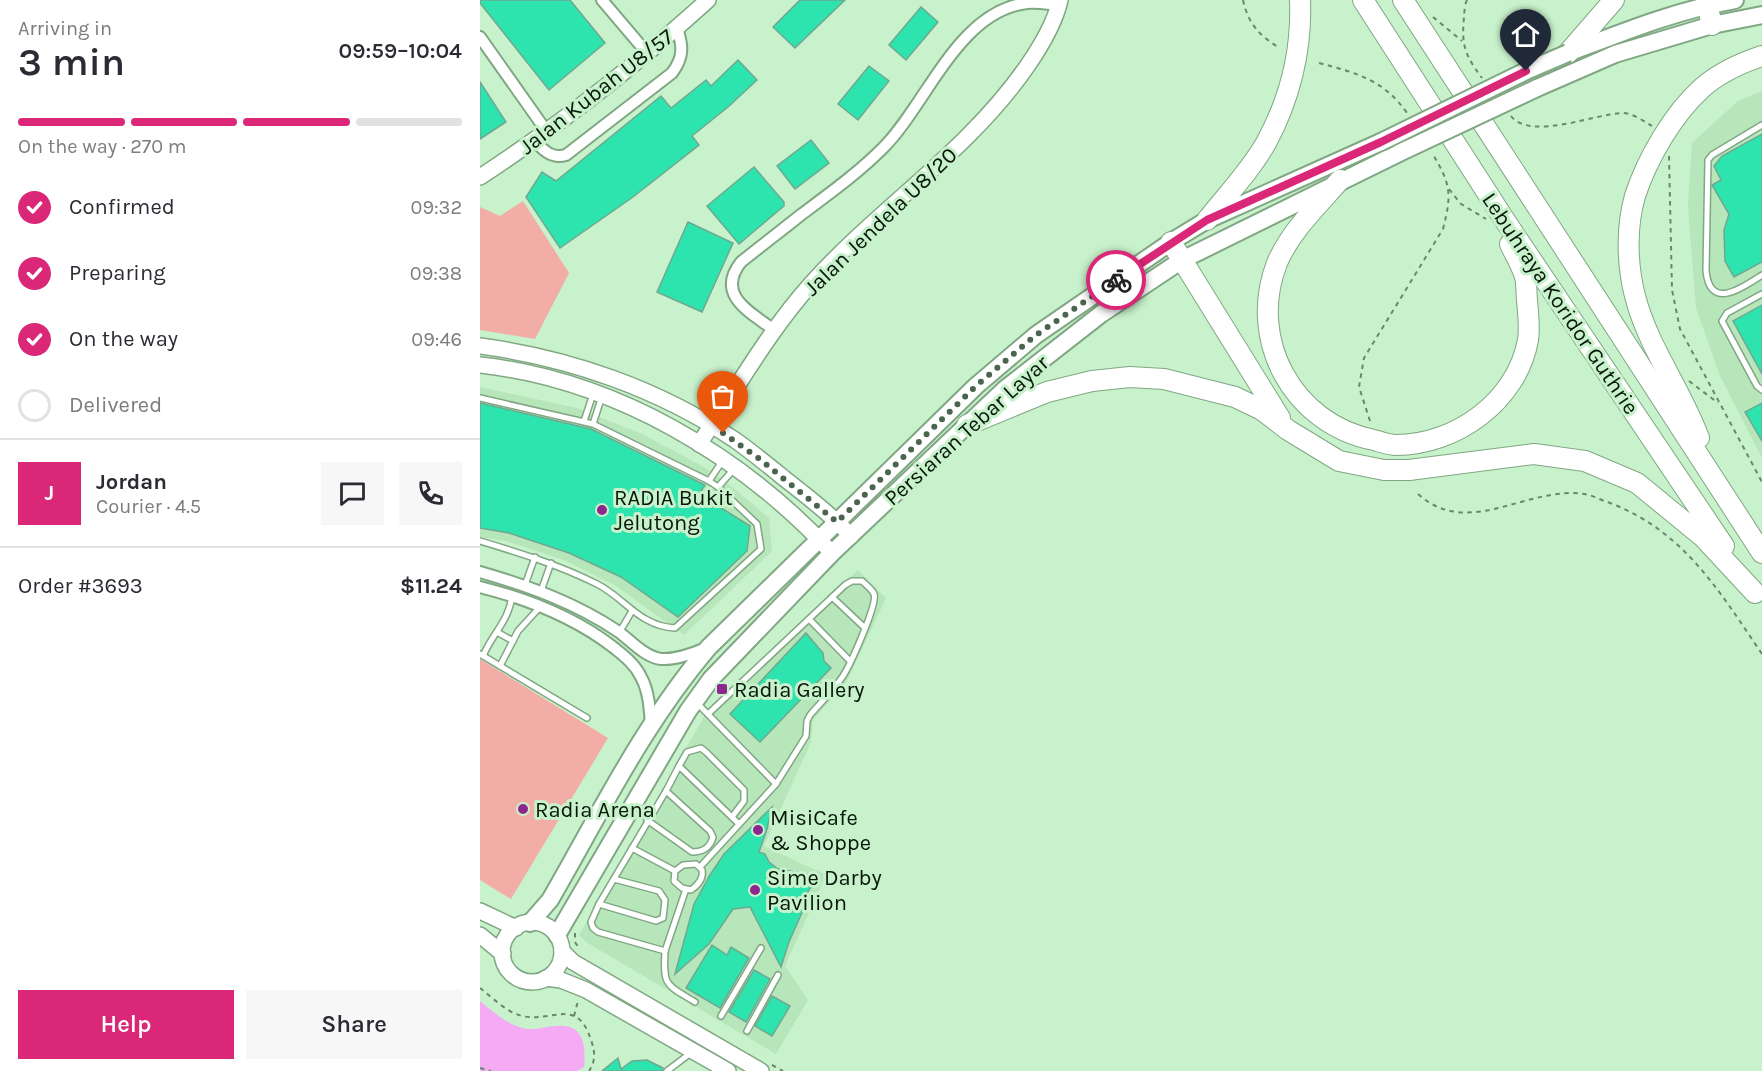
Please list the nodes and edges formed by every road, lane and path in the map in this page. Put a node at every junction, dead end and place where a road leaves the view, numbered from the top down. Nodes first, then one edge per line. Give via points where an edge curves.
1 (602, 0) edge
2 (708, 0) edge
3 (1243, 0) edge
4 (1300, 0) edge
5 (1363, 0) edge
6 (1403, 0) edge
7 (1416, 0) edge
8 (1614, 0) edge
9 (1735, 0) edge
10 (1706, 2) edge
11 (1059, 3) edge
12 (1762, 15) edge
13 (1432, 16) dead end
14 (1712, 25) junction
15 (677, 28) junction
16 (480, 37) edge
17 (1462, 41) dead end
18 (1280, 48) dead end
19 (1436, 49) junction
20 (647, 53) junction
21 (1568, 53) junction
22 (1762, 56) edge
23 (1319, 63) dead end
24 (1411, 119) dead end
25 (1762, 125) edge
26 (541, 136) junction
27 (1428, 146) dead end
28 (1669, 153) dead end
29 (480, 177) edge
30 (1340, 180) junction
31 (1449, 189) junction
32 (1207, 220) junction
33 (1506, 222) junction
34 (1171, 242) junction
35 (1182, 260) junction
36 (1762, 275) edge
37 (1762, 294) edge
38 (774, 330) junction
39 (480, 346) edge
40 (480, 365) edge
41 (1762, 390) edge
42 (598, 393) junction
43 (480, 398) edge
44 (584, 421) junction
45 (1370, 421) dead end
46 (593, 424) junction
47 (967, 425) junction
48 (711, 426) junction
49 (1288, 430) junction
50 (699, 444) junction
51 (729, 464) junction
52 (1712, 476) junction
53 (709, 481) junction
54 (1762, 482) edge
55 (718, 487) junction
56 (1418, 494) dead end
57 (837, 522) junction
58 (851, 536) junction
59 (820, 540) junction
60 (480, 541) edge
61 (832, 553) junction
62 (1762, 553) edge
63 (535, 557) junction
64 (550, 563) junction
65 (480, 572) edge
66 (525, 585) junction
67 (480, 587) edge
68 (541, 591) junction
69 (512, 595) junction
70 (832, 597) junction
71 (1759, 598) edge
72 (541, 606) junction
73 (632, 611) junction
74 (809, 619) junction
75 (865, 628) junction
76 (497, 632) junction
77 (619, 633) junction
78 (513, 641) junction
79 (709, 647) junction
80 (1762, 654) edge
81 (482, 655) edge
82 (850, 661) junction
83 (500, 666) junction
84 (695, 701) junction
85 (708, 714) junction
86 (587, 718) dead end
87 (651, 727) junction
88 (679, 766) junction
89 (777, 784) junction
90 (666, 791) junction
91 (732, 817) junction
92 (648, 820) junction
93 (740, 824) junction
94 (632, 848) junction
95 (700, 867) junction
96 (675, 871) junction
97 (614, 879) junction
98 (686, 889) junction
99 (599, 904) junction
100 (480, 911) edge
101 (523, 925) junction
102 (480, 935) edge
103 (560, 943) junction
104 (761, 948) dead end
105 (665, 951) junction
106 (503, 954) junction
107 (778, 975) dead end
108 (546, 978) junction
109 (480, 988) edge
110 (695, 1002) dead end
111 (721, 1016) dead end
112 (747, 1030) dead end
113 (693, 1051) junction
114 (480, 1068) edge
115 (491, 1071) edge
116 (589, 1071) edge
117 (667, 1071) edge
118 (728, 1071) edge
119 (761, 1071) edge

1 - 20 street
2 - 15 street, Jalan Kubah U8/57
3 - 18 path via 1246,15 1256,30
4 - 32 highway via 1297,56 1286,99 1266,143
5 - 33 highway, Lebuhraya Koridor Guthrie
6 - 19 highway, Lebuhraya Koridor Guthrie
7 - 19 highway
8 - 21 highway
9 - 10 main road, Persiaran Tebar Layar
10 - 14 highway
10 - 21 main road, Persiaran Tebar Layar
11 - 38 street, Jalan Jendela U8/20 via 1036,53 986,117 832,261
11 - 38 street via 1025,4 982,23 956,48 884,148 856,175 741,262 731,281 734,293 741,305
12 - 14 main road, Persiaran Tebar Layar
13 - 17 path
14 - 30 main road, Persiaran Tebar Layar, bridge via 1615,54
15 - 20 street, Jalan Kubah U8/57
15 - 26 street via 682,56 672,73 566,155 558,157 543,150
16 - 26 street
19 - 52 highway, Lebuhraya Koridor Guthrie
20 - 26 street, Jalan Kubah U8/57
21 - 32 main road, Persiaran Tebar Layar, bridge
22 - 52 highway via 1738,64 1702,88 1673,122 1635,197 1628,244 1635,296 1658,354 1695,426
23 - 24 path via 1377,82
25 - 36 lane via 1708,160 1706,248 1707,282 1717,293 1736,291
26 - 29 street, Jalan Kubah U8/57
27 - 31 path via 1445,173
28 - 54 path via 1672,290 1680,329
30 - 33 highway via 1303,223 1278,262 1267,315 1272,349 1295,393 1322,419 1365,439 1396,445 1457,431 1488,410 1508,387 1528,340 1528,317 1525,277 1509,241
30 - 35 main road, Persiaran Tebar Layar
31 - 33 path via 1477,215
31 - 45 path via 1443,229 1364,358 1359,387
32 - 34 main road, Persiaran Tebar Layar
33 - 71 highway, Lebuhraya Koridor Guthrie
34 - 35 highway
34 - 57 main road, Persiaran Tebar Layar via 1036,335 976,386
35 - 47 main road, Persiaran Tebar Layar via 1101,314 1005,389
35 - 49 highway
37 - 41 lane via 1727,313 1722,321
38 - 48 street, Jalan Jendela U8/20
39 - 48 street via 566,362 617,379
40 - 42 street
42 - 44 lane
42 - 46 lane
42 - 50 street
43 - 44 lane
44 - 46 lane
46 - 53 lane
47 - 49 highway via 1047,392 1130,377 1164,379 1235,397
47 - 58 main road, Persiaran Tebar Layar
48 - 50 street, Jalan Jendela U8/20
48 - 57 street via 757,457
49 - 71 highway via 1339,461 1384,470 1533,454 1585,461 1637,483 1704,537
50 - 51 street
51 - 53 lane
51 - 55 lane
51 - 59 street
52 - 62 highway, Lebuhraya Koridor Guthrie
53 - 55 lane
55 - 73 lane via 757,524 761,549 675,628 660,627
56 - 80 path via 1429,504 1452,513 1474,513 1572,494 1589,495 1631,511 1676,541 1708,576
57 - 58 street
57 - 59 main road, Persiaran Tebar Layar
58 - 61 main road, Persiaran Tebar Layar
59 - 61 street
59 - 79 main road, Persiaran Tebar Layar
60 - 63 lane
61 - 84 main road, Persiaran Tebar Layar via 711,679
63 - 64 lane
63 - 66 lane
64 - 68 lane
64 - 73 lane via 599,585
65 - 66 street
66 - 68 street
67 - 69 street
68 - 77 street via 584,610
69 - 72 street
69 - 76 lane via 511,610
70 - 74 lane
70 - 75 lane
70 - 75 lane via 857,580 871,589 875,603
72 - 78 lane
72 - 87 street via 601,638 638,670
73 - 77 lane
74 - 82 lane
74 - 85 lane
75 - 82 lane
76 - 78 lane
76 - 81 lane
77 - 79 street via 660,659
78 - 83 lane
79 - 87 main road, Persiaran Tebar Layar
81 - 83 lane
82 - 89 lane via 840,680 810,715 806,736
83 - 86 lane
84 - 85 lane
84 - 103 main road, Persiaran Tebar Layar
85 - 89 lane
87 - 101 main road, Persiaran Tebar Layar via 550,900
88 - 90 lane
88 - 91 lane
88 - 91 lane via 687,752 701,748 706,752 744,790 744,801
89 - 93 lane
90 - 92 lane
90 - 92 lane via 710,831 710,845 692,852
91 - 93 lane
92 - 94 lane
93 - 95 lane
94 - 96 lane
94 - 97 lane
95 - 96 lane via 688,864
95 - 98 lane via 703,875 699,882 691,890
96 - 98 lane via 674,881
97 - 99 lane
97 - 99 lane via 659,891 665,900 663,918 656,921
98 - 105 lane
99 - 105 lane via 591,922 598,932
100 - 101 street
101 - 103 street via 549,928
101 - 106 street via 504,942
102 - 106 street
103 - 108 street via 558,967
103 - 119 street via 573,962
104 - 111 lane
105 - 110 lane via 665,981
106 - 108 street via 506,966 520,979
107 - 112 lane
108 - 113 street via 586,990
109 - 116 path via 520,1016 566,1013 582,1021 594,1048 595,1059
113 - 117 lane
113 - 118 street
114 - 115 path

